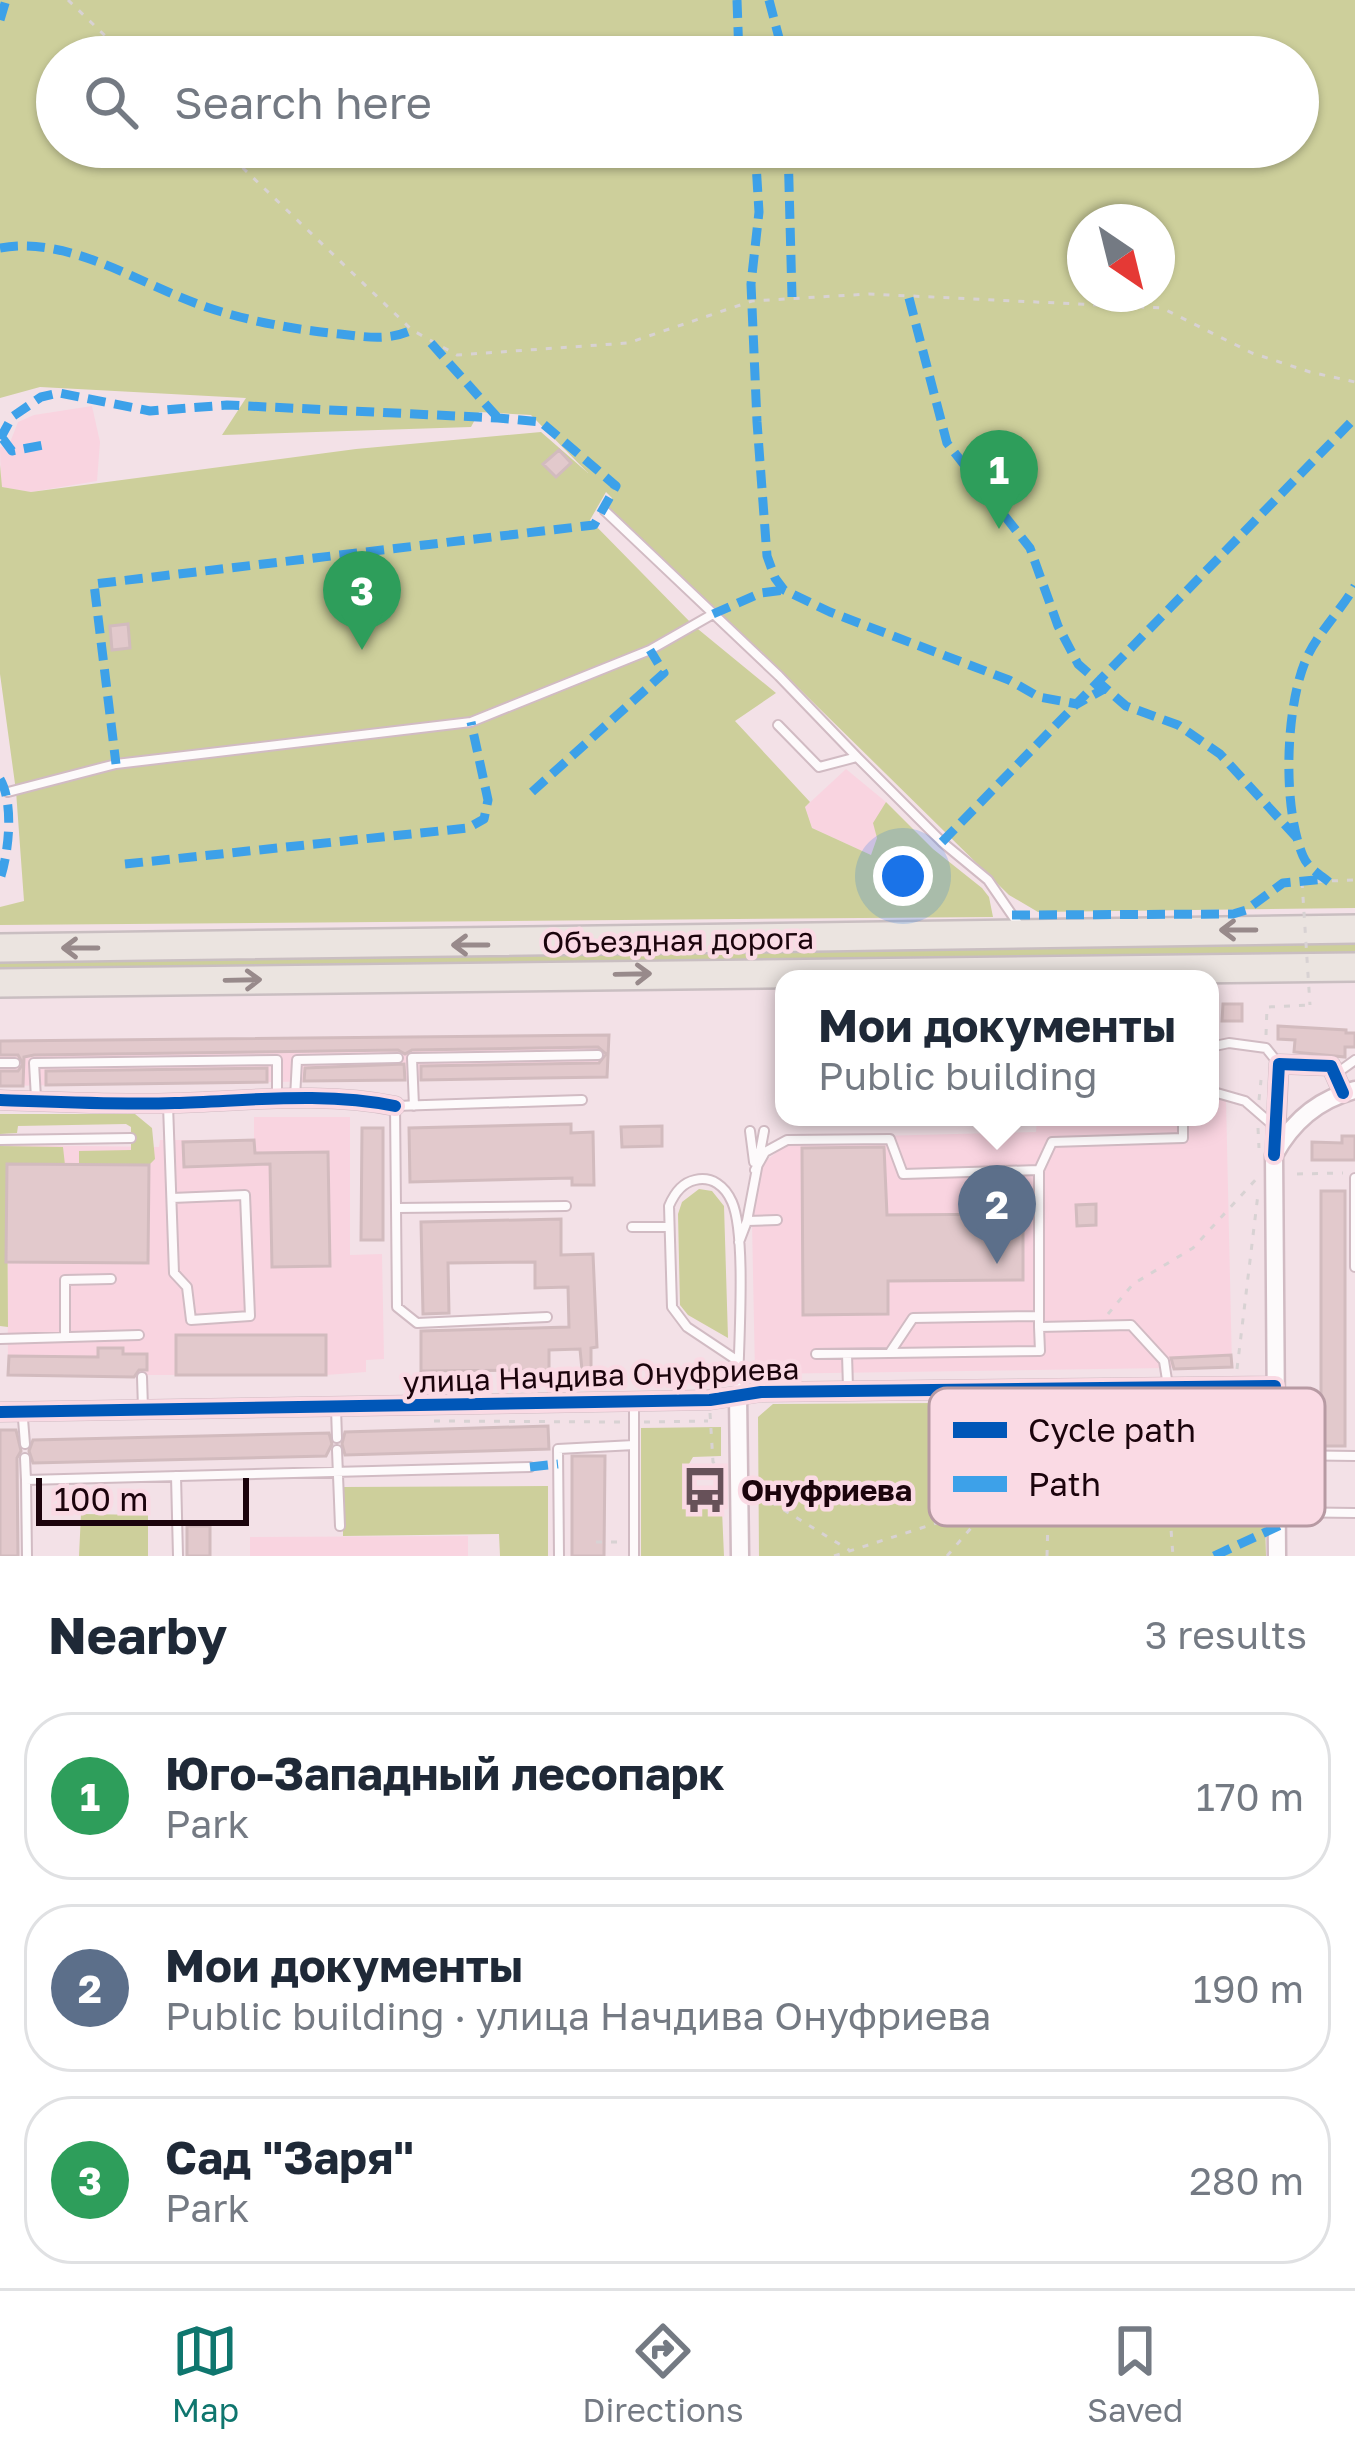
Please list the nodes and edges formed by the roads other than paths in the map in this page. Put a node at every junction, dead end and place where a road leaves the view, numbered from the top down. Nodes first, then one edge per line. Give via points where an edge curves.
1 (605, 511) dead end
2 (713, 614) junction
3 (778, 725) dead end
4 (857, 757) junction
5 (8, 792) dead end
6 (1355, 929) edge
7 (1022, 932) junction
8 (0, 949) edge
9 (1355, 967) edge
10 (1084, 970) edge
11 (775, 973) edge
12 (0, 982) edge
13 (1219, 1045) edge
14 (598, 1055) dead end
15 (398, 1058) dead end
16 (1355, 1060) edge
17 (0, 1063) edge
18 (15, 1063) dead end
19 (1279, 1064) junction
20 (1335, 1075) junction
21 (1349, 1091) edge
22 (1219, 1094) edge
23 (286, 1099) junction
24 (0, 1100) edge
25 (582, 1100) dead end
26 (36, 1102) junction
27 (168, 1103) junction
28 (404, 1106) junction
29 (1183, 1126) edge
30 (1267, 1126) junction
31 (750, 1131) dead end
32 (764, 1131) dead end
33 (131, 1138) dead end
34 (0, 1139) edge
35 (1267, 1156) junction
36 (755, 1170) junction
37 (1039, 1170) junction
38 (1354, 1178) edge
39 (172, 1198) junction
40 (566, 1206) dead end
41 (398, 1208) junction
42 (777, 1220) dead end
43 (747, 1222) junction
44 (632, 1227) dead end
45 (668, 1227) junction
46 (739, 1243) junction
47 (1355, 1267) edge
48 (111, 1279) dead end
49 (547, 1317) dead end
50 (1040, 1321) junction
51 (139, 1335) dead end
52 (65, 1336) junction
53 (0, 1339) edge
54 (890, 1353) junction
55 (816, 1354) dead end
56 (848, 1354) junction
57 (738, 1361) junction
58 (142, 1377) dead end
59 (1275, 1387) joint
60 (1168, 1388) joint
61 (929, 1390) edge
62 (848, 1391) junction
63 (738, 1395) junction
64 (634, 1401) junction
65 (336, 1408) junction
66 (143, 1409) junction
67 (0, 1412) edge
68 (23, 1418) dead end
69 (337, 1438) dead end
70 (25, 1444) dead end
71 (634, 1445) junction
72 (337, 1450) dead end
73 (1325, 1456) edge
74 (1355, 1456) edge
75 (25, 1458) dead end
76 (530, 1467) dead end
77 (338, 1472) junction
78 (176, 1476) junction
79 (26, 1480) junction
80 (1325, 1513) edge
81 (1355, 1513) edge
82 (340, 1526) dead end
83 (1276, 1526) edge
84 (27, 1556) edge
85 (178, 1556) edge
86 (559, 1556) edge
87 (634, 1556) edge
88 (740, 1556) edge
89 (1277, 1556) edge

1 - 2 lane
2 - 4 lane
2 - 5 lane via 650,650 471,722 116,764
3 - 4 lane via 819,767
4 - 7 lane via 988,880
6 -> 7 main road, Объездная дорога
7 -> 8 main road, Объездная дорога
10 -> 9 main road, Объездная дорога
12 -> 11 main road, Объездная дорога
13 - 19 lane via 1266,1048
14 - 28 lane via 412,1058
15 - 23 lane via 296,1060
16 - 20 lane
17 - 18 lane
19 - 20 street via 1331,1066
19 - 30 street
20 - 21 street
21 - 35 street via 1313,1109
22 - 30 lane via 1245,1101
23 - 26 lane via 277,1060 34,1063
23 - 27 street
23 - 28 street
24 - 26 street
25 - 28 lane
26 - 27 street
27 - 39 lane
28 - 41 lane
29 - 37 lane via 1184,1138 1052,1142
30 - 35 street
31 - 36 lane
32 - 36 lane
33 - 34 lane
35 - 59 street
36 - 37 lane via 771,1146 788,1140 890,1139 903,1174
36 - 43 lane
37 - 50 lane
38 - 47 lane
39 - 39 lane via 175,1273 188,1287 191,1320 250,1316 244,1195
40 - 41 lane
41 - 49 lane via 397,1307 417,1323
42 - 43 lane
43 - 46 lane
44 - 45 lane
45 - 46 lane via 674,1194 686,1183 712,1180 732,1202
45 - 57 lane via 672,1307
46 - 57 lane
48 - 52 lane via 65,1280
50 - 54 lane via 913,1318
50 - 54 lane via 1040,1351
50 - 60 lane via 1131,1325 1164,1361
51 - 52 lane
52 - 53 lane
54 - 56 lane
55 - 56 lane
56 - 62 lane
57 - 63 lane
58 - 66 lane
59 - 60 street, улица Начдива Онуфриева
61 - 62 street, улица Начдива Онуфриева
62 - 63 street, улица Начдива Онуфриева
63 - 64 street, улица Начдива Онуфриева
63 - 88 street
64 - 65 street, улица Начдива Онуфриева
64 - 71 lane
65 - 66 street, улица Начдива Онуфриева
65 - 69 lane
66 - 67 street, улица Начдива Онуфриева
68 - 70 lane
71 - 86 lane via 558,1448
71 - 87 lane
72 - 77 lane
73 - 74 lane
75 - 79 lane
76 - 77 lane
77 - 78 lane
77 - 82 lane
78 - 79 lane
78 - 85 lane
79 - 84 lane
80 - 81 lane
83 - 89 street

